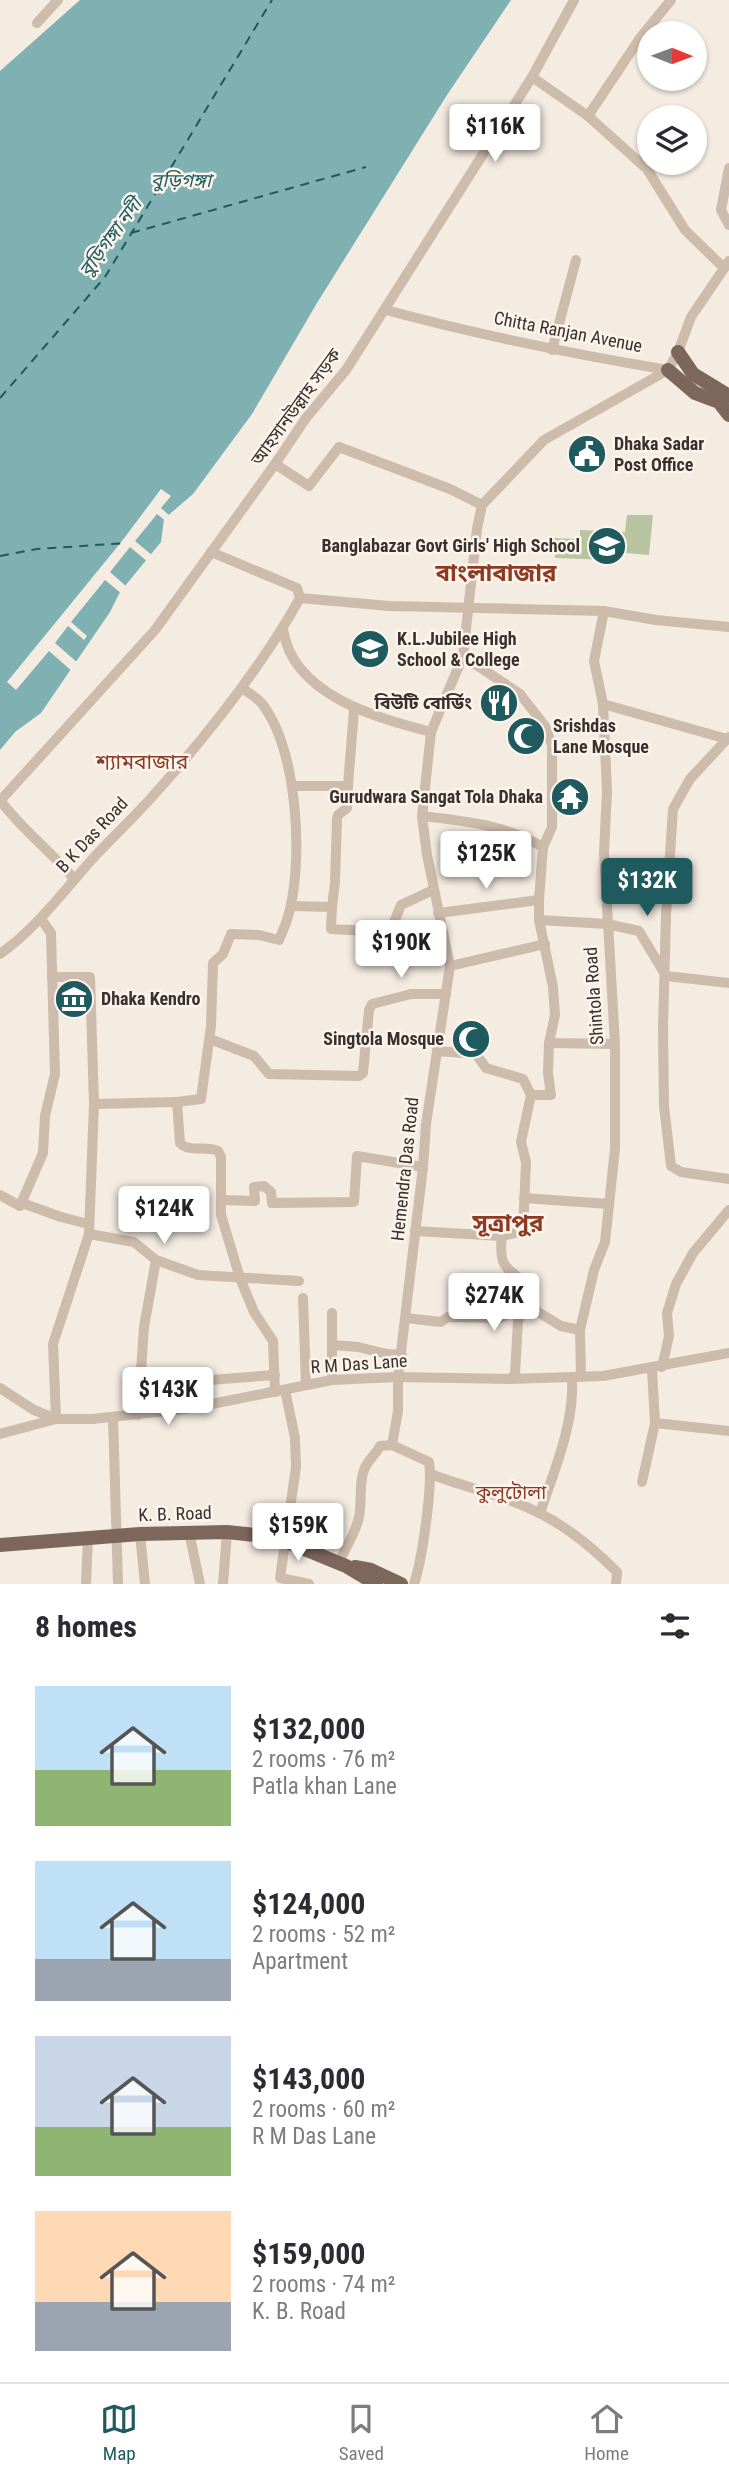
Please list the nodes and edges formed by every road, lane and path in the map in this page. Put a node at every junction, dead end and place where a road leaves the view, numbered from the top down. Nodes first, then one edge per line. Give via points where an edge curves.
1 (58, 0) edge
2 (574, 0) edge
3 (671, 0) edge
4 (37, 23) dead end
5 (532, 78) junction
6 (588, 116) junction
7 (729, 168) edge
8 (729, 225) edge
9 (576, 260) dead end
10 (726, 264) edge
11 (386, 310) junction
12 (552, 350) junction
13 (678, 352) junction
14 (668, 370) junction
15 (729, 396) edge
16 (729, 415) edge
17 (275, 464) junction
18 (482, 505) junction
19 (211, 552) junction
20 (300, 598) junction
21 (468, 608) junction
22 (604, 611) junction
23 (729, 627) edge
24 (283, 629) junction
25 (463, 656) junction
26 (242, 688) junction
27 (603, 704) junction
28 (354, 709) junction
29 (431, 732) junction
30 (728, 738) edge
31 (293, 786) junction
32 (348, 786) junction
33 (0, 801) edge
34 (422, 816) junction
35 (543, 847) junction
36 (74, 879) junction
37 (433, 890) junction
38 (539, 900) junction
39 (291, 906) junction
40 (332, 907) junction
41 (438, 913) junction
42 (41, 919) junction
43 (539, 920) junction
44 (607, 924) junction
45 (545, 944) junction
46 (0, 954) edge
47 (450, 966) junction
48 (666, 976) junction
49 (52, 977) junction
50 (729, 983) edge
51 (446, 994) junction
52 (209, 1039) junction
53 (549, 1043) junction
54 (615, 1044) junction
55 (437, 1051) junction
56 (531, 1095) junction
57 (177, 1102) junction
58 (94, 1104) junction
59 (423, 1167) junction
60 (729, 1179) edge
61 (0, 1195) edge
62 (524, 1198) junction
63 (221, 1200) junction
64 (22, 1203) junction
65 (609, 1205) junction
66 (729, 1210) edge
67 (89, 1229) junction
68 (415, 1231) junction
69 (502, 1236) junction
70 (156, 1260) junction
71 (240, 1278) junction
72 (299, 1281) dead end
73 (303, 1298) dead end
74 (524, 1304) junction
75 (332, 1313) dead end
76 (405, 1318) junction
77 (580, 1330) junction
78 (332, 1345) junction
79 (729, 1353) edge
80 (402, 1356) junction
81 (657, 1368) junction
82 (275, 1375) junction
83 (398, 1377) junction
84 (576, 1377) junction
85 (510, 1379) junction
86 (332, 1380) junction
87 (141, 1381) junction
88 (306, 1385) junction
89 (0, 1388) edge
90 (280, 1391) junction
91 (138, 1415) junction
92 (113, 1417) junction
93 (55, 1419) junction
94 (655, 1423) junction
95 (729, 1431) edge
96 (0, 1434) edge
97 (392, 1445) junction
98 (431, 1474) junction
99 (642, 1482) dead end
100 (536, 1511) junction
101 (227, 1531) junction
102 (189, 1532) junction
103 (140, 1534) junction
104 (116, 1536) junction
105 (88, 1538) junction
106 (285, 1541) junction
107 (0, 1545) edge
108 (343, 1564) junction
109 (86, 1584) edge
110 (117, 1584) edge
111 (145, 1584) edge
112 (200, 1584) edge
113 (223, 1584) edge
114 (307, 1584) edge
115 (376, 1584) edge
116 (401, 1584) edge
117 (414, 1584) edge
118 (616, 1584) edge

1 - 4 street
2 - 5 street, আহসানউল্লাহ সড়ক
3 - 6 street
5 - 6 street
5 - 11 street, আহসানউল্লাহ সড়ক
6 - 10 street via 647,169 685,230
7 - 8 street via 720,210
9 - 12 street
10 - 13 street via 691,317
11 - 12 street, Chitta Ranjan Avenue
11 - 17 street, আহসানউল্লাহ সড়ক
12 - 14 street, Chitta Ranjan Avenue
13 - 14 street
13 - 15 main road via 693,374
14 - 16 main road via 695,393 719,402
14 - 18 street via 544,440
17 - 18 street via 309,486 338,447
17 - 19 street, আহসানউল্লাহ সড়ক
18 - 21 street
19 - 20 street via 297,588
19 - 33 street, আহসানউল্লাহ সড়ক via 155,630
20 - 21 street
20 - 24 street, B K Das Road
21 - 22 street
21 - 25 street
22 - 23 street
22 - 27 street, Shintola Road via 594,661
24 - 26 street, B K Das Road
24 - 28 street via 285,646 307,674
25 - 29 street
25 - 35 street via 520,694 545,726 552,745 553,799 552,827
26 - 31 street via 261,702 276,726
26 - 36 street, B K Das Road via 150,799
27 - 30 street
27 - 44 street, Shintola Road
28 - 29 street
28 - 32 street
29 - 34 street
30 - 48 street via 690,779 673,809
31 - 32 street
31 - 39 street via 296,849
32 - 40 street via 347,808 337,819
33 - 36 street
34 - 35 street via 494,826
34 - 37 street
35 - 38 street
36 - 42 street, B K Das Road
37 - 40 street via 401,905 390,932 331,929
37 - 41 street
38 - 41 street
38 - 43 street
39 - 40 street
39 - 52 street via 278,940 230,936 212,966
41 - 47 street
42 - 46 street, B K Das Road
42 - 49 street via 51,933
43 - 44 street
43 - 45 street
44 - 48 street via 639,931
44 - 54 street, Shintola Road
45 - 47 street
45 - 53 street via 555,1015
47 - 51 street, Hemendra Das Road
48 - 50 street
48 - 60 street via 664,1106 671,1166 681,1172
49 - 58 street via 90,977
49 - 64 street via 55,1074 45,1116 43,1153
51 - 52 street via 411,994 372,1004 359,1076 269,1074 254,1056
51 - 55 street, Hemendra Das Road
52 - 57 street via 201,1099
53 - 54 street
53 - 56 street via 551,1095
54 - 65 street, Shintola Road via 615,1149
55 - 56 street via 476,1054 486,1068 523,1079
55 - 59 street, Hemendra Das Road
56 - 62 street via 521,1142 526,1162
57 - 58 street
57 - 63 street via 180,1143 187,1149 212,1148 221,1157
58 - 67 street
59 - 63 street via 357,1156 354,1202 272,1203 271,1191 264,1186 254,1187 255,1202
59 - 68 street, Hemendra Das Road
61 - 64 street via 17,1206
62 - 65 street
62 - 69 street via 523,1231
63 - 71 street via 221,1215
64 - 67 street
65 - 77 street, Shintola Road via 605,1242
66 - 81 street via 693,1253 676,1284 667,1313 669,1336
67 - 70 street via 134,1242
67 - 93 street via 53,1344
68 - 69 street
68 - 76 street, Hemendra Das Road
69 - 74 street via 504,1265 532,1287
70 - 71 street via 198,1275
70 - 87 street via 144,1327
71 - 72 street
71 - 82 street via 272,1341
73 - 88 street
74 - 76 street via 500,1318 448,1317 441,1322
74 - 77 street via 561,1326
74 - 85 street via 518,1321 515,1374
75 - 78 street
76 - 80 street, Hemendra Das Road
77 - 84 street, Shintola Road
78 - 80 street
78 - 86 street
79 - 81 street, R M Das Lane
80 - 83 street, Hemendra Das Road
81 - 84 street, R M Das Lane
81 - 94 street
82 - 87 street
82 - 90 street
83 - 85 street, R M Das Lane
83 - 86 street, R M Das Lane
83 - 97 street, Hemendra Das Road
84 - 85 street, R M Das Lane
84 - 100 street, Shintola Road via 556,1468
86 - 88 street, R M Das Lane
87 - 91 street
88 - 90 street, R M Das Lane
89 - 93 street, R M Das Lane
90 - 91 street, R M Das Lane
90 - 106 street via 295,1438 296,1468
91 - 92 street, R M Das Lane
92 - 93 street, R M Das Lane
92 - 104 street
93 - 96 street
94 - 95 street
94 - 99 street
97 - 98 street via 429,1462
97 - 108 street via 380,1446 369,1459 360,1488 359,1517
98 - 100 street
98 - 117 street
100 - 118 street via 589,1545 617,1572
101 - 102 main road, K. B. Road
101 - 106 main road, K. B. Road
101 - 113 street
102 - 103 main road, K. B. Road
102 - 112 street
103 - 104 main road, K. B. Road
103 - 111 street
104 - 105 main road, K. B. Road
104 - 110 street
105 - 107 main road, K. B. Road
105 - 109 street
106 - 108 main road, K. B. Road
106 - 114 street via 280,1578
108 - 115 main road, K. B. Road
108 - 116 main road, K. B. Road

